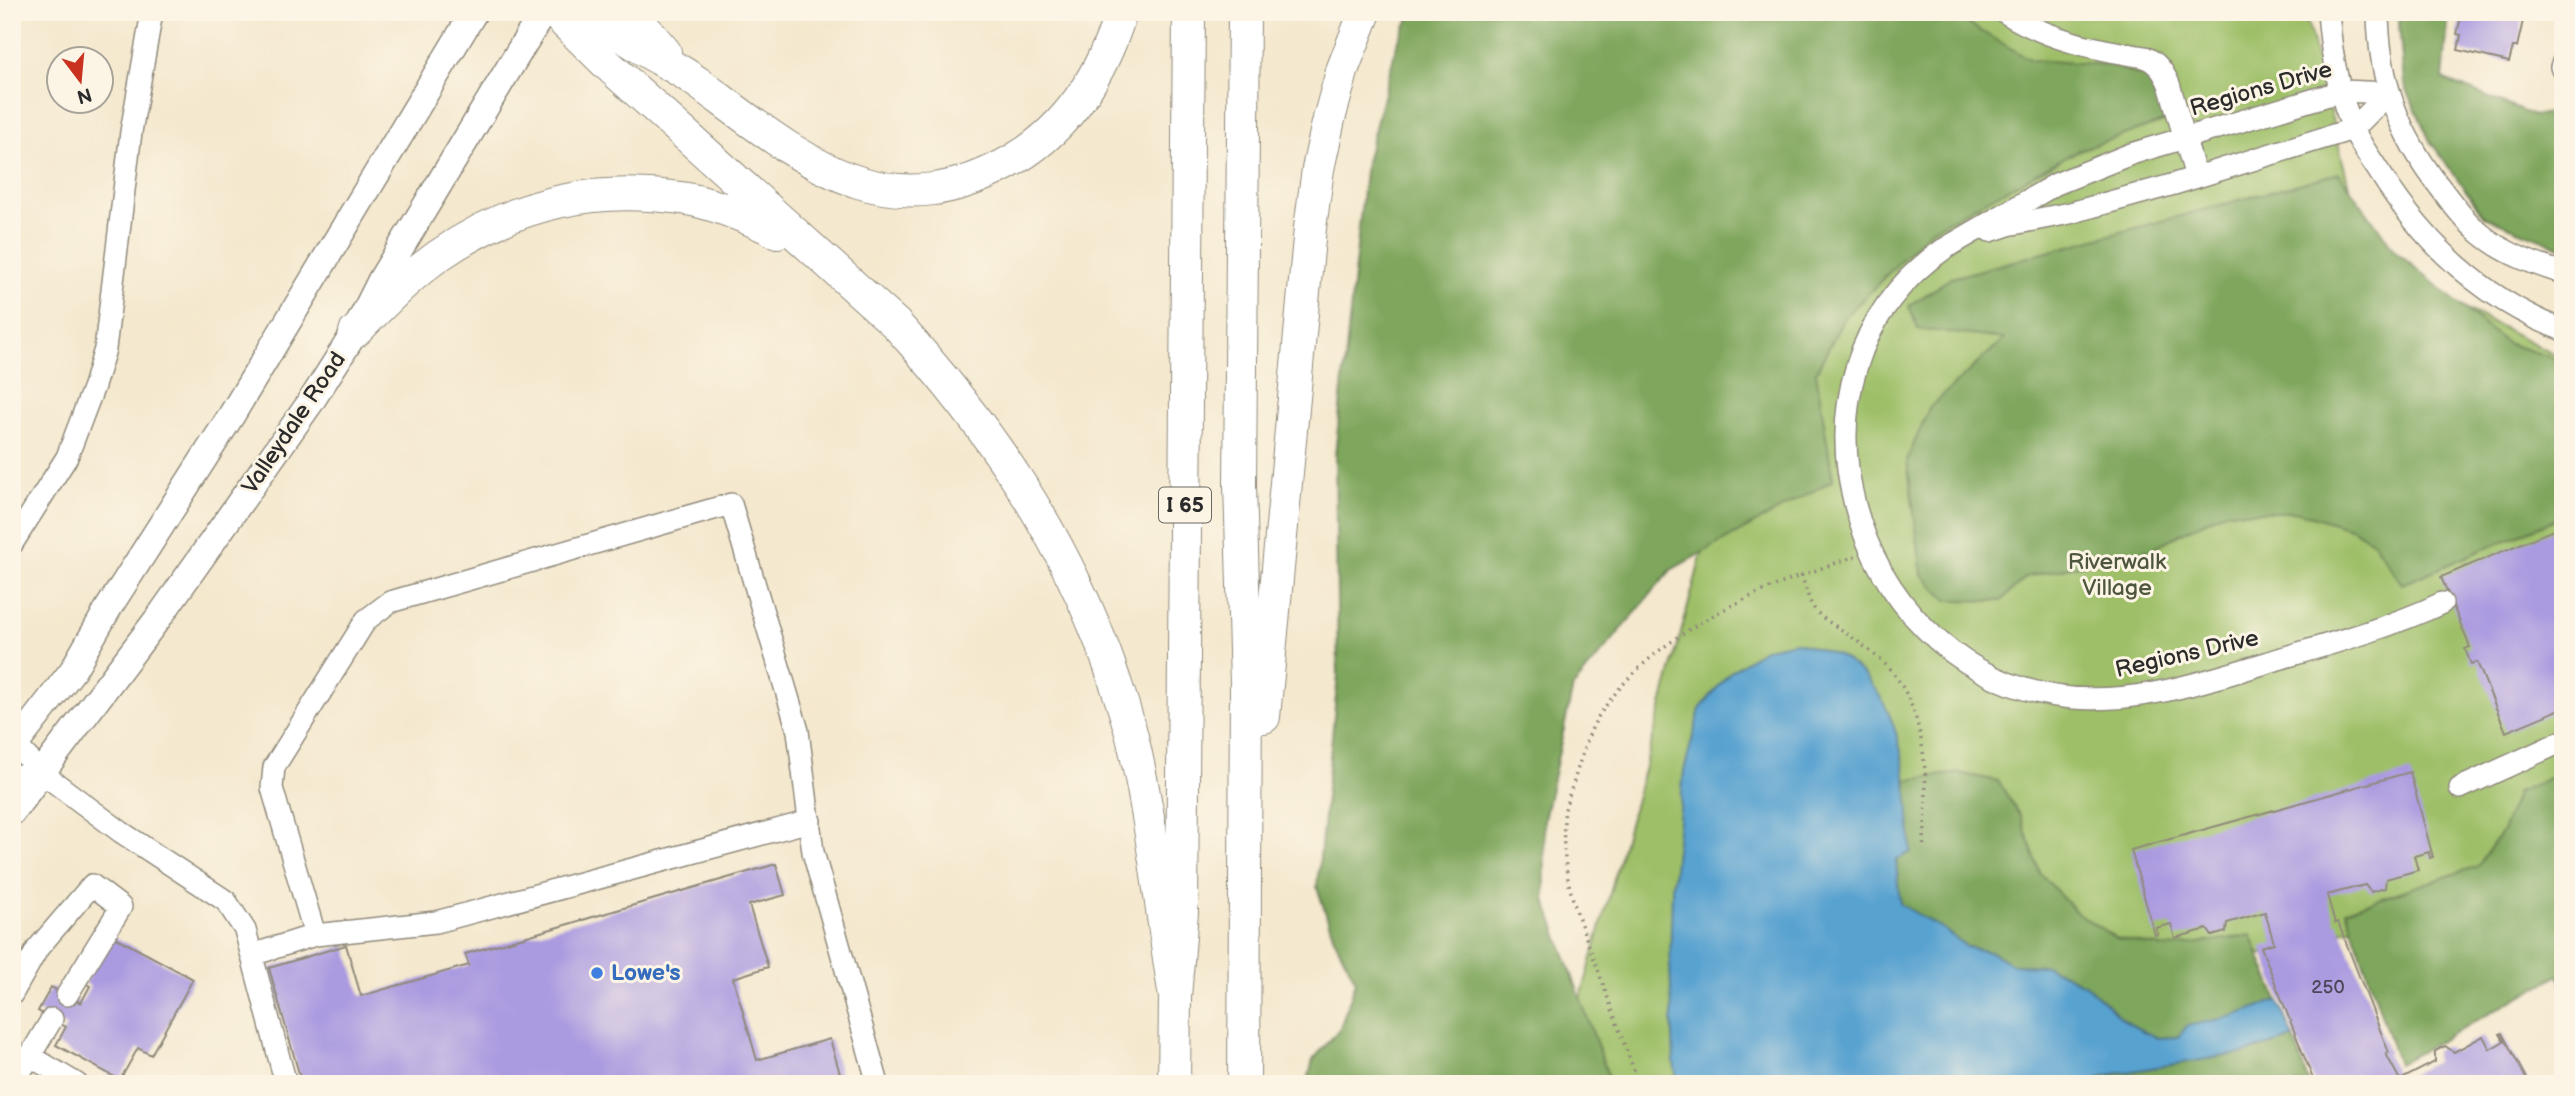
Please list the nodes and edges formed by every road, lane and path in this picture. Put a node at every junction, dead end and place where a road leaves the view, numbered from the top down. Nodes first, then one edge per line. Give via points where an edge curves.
1 (152, 12) edge
2 (474, 12) edge
3 (543, 12) edge
4 (554, 12) edge
5 (591, 12) edge
6 (636, 12) edge
7 (1121, 12) edge
8 (1189, 12) edge
9 (1244, 12) edge
10 (1365, 12) edge
11 (2004, 12) edge
12 (2328, 12) edge
13 (2378, 12) edge
14 (676, 67) junction
15 (2342, 92) junction
16 (2389, 93) junction
17 (2354, 129) junction
18 (2183, 138) junction
19 (2196, 177) junction
20 (801, 240) junction
21 (1944, 249) junction
22 (2563, 274) edge
23 (2563, 330) edge
24 (355, 332) junction
25 (12, 544) edge
26 (1871, 551) junction
27 (1801, 575) junction
28 (2442, 603) dead end
29 (2563, 741) edge
30 (14, 744) edge
31 (42, 774) junction
32 (12, 776) edge
33 (2460, 788) dead end
34 (12, 812) edge
35 (810, 821) junction
36 (1246, 846) junction
37 (1923, 850) dead end
38 (315, 935) junction
39 (252, 956) junction
40 (12, 993) edge
41 (67, 995) dead end
42 (1175, 997) junction
43 (52, 1019) dead end
44 (30, 1056) junction
45 (13, 1084) edge
46 (77, 1084) edge
47 (286, 1084) edge
48 (878, 1084) edge
49 (1174, 1084) edge
50 (1244, 1084) edge
51 (1639, 1084) edge

1 - 25 street via 131,132 105,349 67,457
2 - 30 main road via 73,670
3 - 24 main road, Valleydale Road via 381,279
4 - 20 highway
5 - 14 highway
6 - 14 highway
7 - 14 highway via 1101,64 1062,122 1033,148 1003,165 974,180 941,187 868,187 834,174 796,155
8 - 42 highway, I 65 via 1182,912
9 - 36 highway, I 65 via 1240,485
10 - 36 highway via 1343,68 1318,169 1264,715
11 - 18 street, Regions Drive via 2052,37 2153,61 2169,84
12 - 15 street
13 - 16 street
15 - 16 street, Regions Drive
15 - 17 street
15 - 18 street, Regions Drive
16 - 17 street, Regions Drive
16 - 22 street via 2402,131 2458,212 2480,234 2511,254
17 - 19 street, Regions Drive
17 - 23 street via 2391,190 2439,250 2506,302
18 - 19 street, Regions Drive
18 - 21 street, Regions Drive via 2056,184
19 - 21 street, Regions Drive via 2070,213 2008,225
20 - 24 highway via 742,215 674,197 605,194 562,200 488,226 438,256
20 - 42 highway via 896,324 939,372 1008,463 1060,550 1103,648 1134,744
21 - 26 street, Regions Drive via 1913,273 1887,304 1873,325 1851,381 1846,456 1853,499
24 - 31 main road, Valleydale Road via 170,602
26 - 27 path
26 - 28 street, Regions Drive via 1918,623 1963,659 2015,686 2096,700 2136,697 2237,672 2380,629
27 - 37 path via 1822,617 1884,663 1909,701 1925,768
27 - 51 path via 1743,600 1662,648 1601,712 1580,762 1565,810 1568,882
29 - 33 street
30 - 31 street
31 - 32 street
31 - 34 main road, Valleydale Road
31 - 39 street via 226,901 245,930
35 - 38 street via 436,922
35 - 38 street via 798,731 731,504 390,602 366,620 274,767 272,788
35 - 48 street via 813,852
36 - 50 highway, I 65
38 - 39 street
39 - 47 street
40 - 41 street via 38,948 92,885 121,907
42 - 49 highway, I 65
43 - 44 street
44 - 45 street
44 - 46 street

